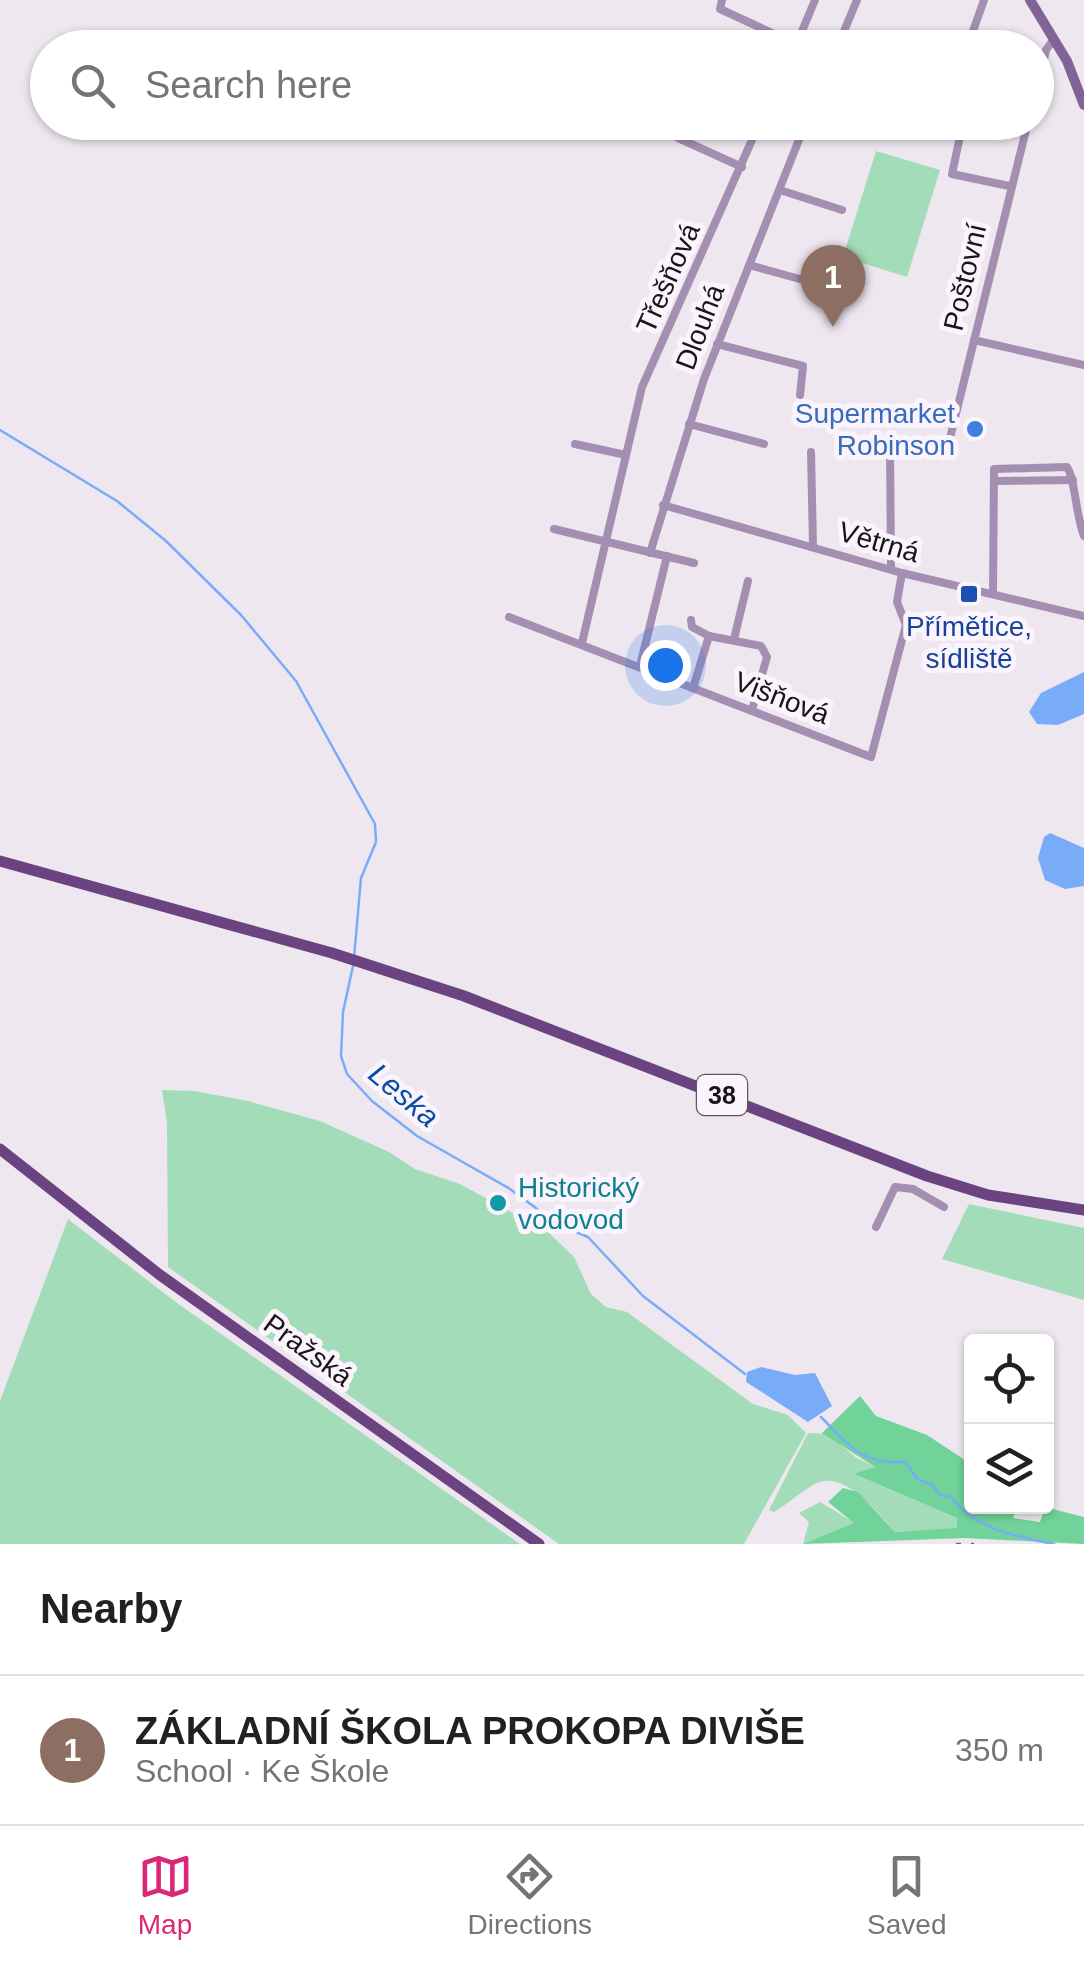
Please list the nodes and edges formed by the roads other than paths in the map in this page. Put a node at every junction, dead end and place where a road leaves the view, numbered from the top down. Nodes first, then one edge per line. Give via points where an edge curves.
1 (722, 0) edge
2 (816, 0) edge
3 (857, 0) edge
4 (984, 0) edge
5 (1030, 0) edge
6 (763, 30) edge
7 (803, 30) edge
8 (845, 30) edge
9 (973, 30) edge
10 (1047, 30) edge
11 (1054, 42) edge
12 (1084, 105) edge
13 (682, 140) edge
14 (753, 140) edge
15 (799, 140) edge
16 (959, 140) edge
17 (1023, 140) edge
18 (742, 167) junction
19 (1009, 186) junction
20 (780, 190) junction
21 (842, 210) dead end
22 (748, 265) junction
23 (807, 281) dead end
24 (974, 340) junction
25 (717, 344) junction
26 (1084, 365) edge
27 (800, 395) dead end
28 (689, 424) junction
29 (890, 442) dead end
30 (949, 442) dead end
31 (575, 444) dead end
32 (764, 444) dead end
33 (812, 452) dead end
34 (626, 455) junction
35 (662, 506) junction
36 (554, 529) dead end
37 (1084, 536) edge
38 (605, 542) junction
39 (813, 546) junction
40 (650, 552) junction
41 (667, 556) junction
42 (694, 563) dead end
43 (892, 569) junction
44 (902, 573) junction
45 (748, 581) dead end
46 (993, 594) junction
47 (1084, 616) edge
48 (510, 617) dead end
49 (691, 620) dead end
50 (709, 636) junction
51 (734, 638) junction
52 (582, 643) junction
53 (640, 666) junction
54 (693, 688) junction
55 (752, 710) junction
56 (0, 861) edge
57 (0, 1149) edge
58 (944, 1207) dead end
59 (1084, 1210) edge
60 (876, 1226) dead end
61 (539, 1544) edge

1 - 6 street via 720,9
2 - 7 street
3 - 8 street
4 - 9 street
5 - 10 main road
11 - 12 main road
13 - 18 street
14 - 18 street, Třešňová
15 - 20 street, Dlouhá
16 - 19 street via 952,174
17 - 19 street, Poštovní
18 - 34 street, Třešňová via 642,387
19 - 24 street, Poštovní
20 - 21 street
20 - 22 street, Dlouhá
22 - 23 street
22 - 25 street, Dlouhá
24 - 26 street
24 - 30 street, Poštovní
25 - 27 street via 803,366
25 - 28 street, Dlouhá
28 - 32 street
28 - 35 street, Dlouhá
29 - 43 street
31 - 34 street
33 - 39 street
34 - 38 street, Třešňová
35 - 39 street, Větrná
35 - 40 street, Dlouhá
36 - 38 street
37 - 46 street via 1067,467 994,469
38 - 40 street
38 - 52 street, Třešňová
39 - 43 street, Větrná
40 - 41 street
41 - 42 street
41 - 53 street
43 - 44 street, Větrná
44 - 46 street, Větrná
44 - 55 street, Višňová via 897,607 906,625 872,757
45 - 51 street
46 - 47 street, Větrná
48 - 52 street, Višňová
49 - 50 street
50 - 51 street
50 - 54 street
51 - 55 street via 766,654
52 - 53 street, Višňová
53 - 54 street, Višňová
54 - 55 street, Višňová
56 - 59 main road, 38 via 365,963 988,1196
57 - 61 main road, Pražská via 160,1275
58 - 60 street via 895,1187

